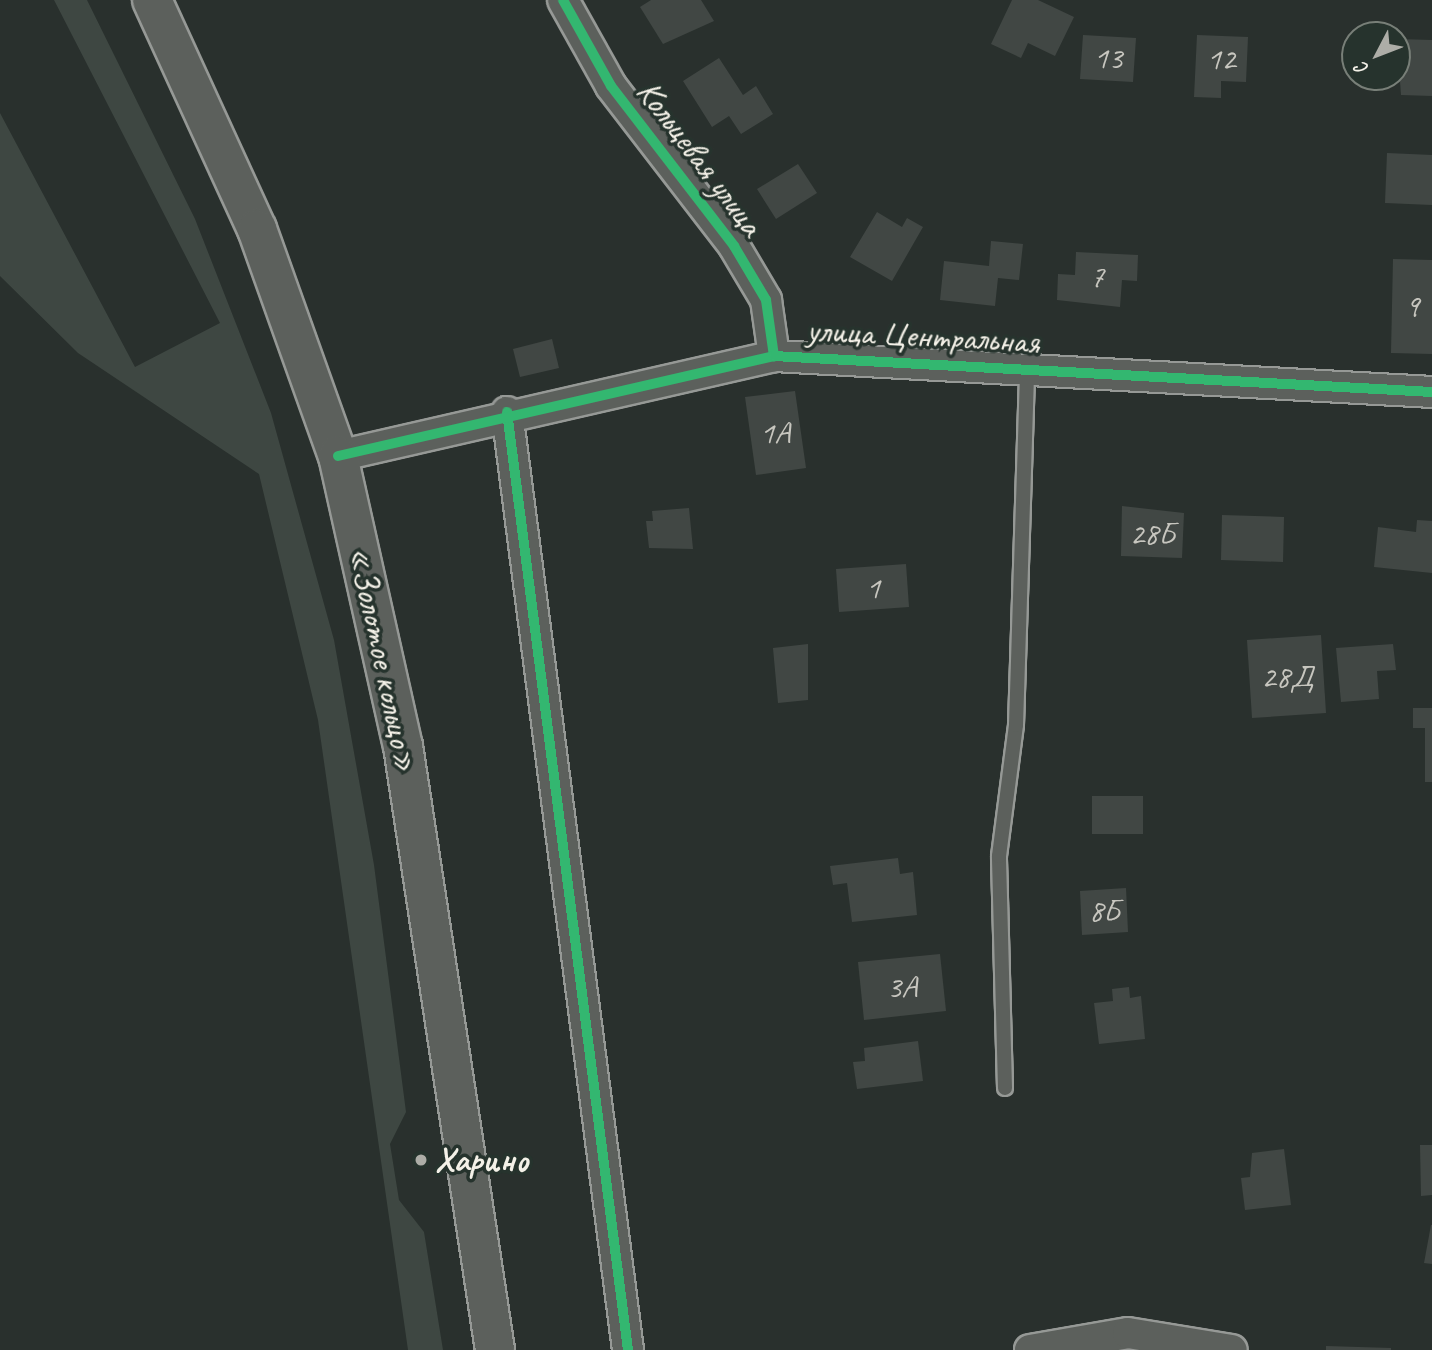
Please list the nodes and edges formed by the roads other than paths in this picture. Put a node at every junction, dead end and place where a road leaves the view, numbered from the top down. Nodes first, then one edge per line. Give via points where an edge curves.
1 (152, 0) edge
2 (562, 0) edge
3 (774, 356) junction
4 (1027, 370) junction
5 (1432, 392) edge
6 (507, 412) junction
7 (338, 456) junction
8 (1004, 1088) dead end
9 (495, 1350) edge
10 (628, 1350) edge
11 (1030, 1350) edge
12 (1231, 1350) edge

1 - 7 highway, «Золотое кольцо» via 257,229
2 - 3 street, Кольцевая улица via 611,86 760,289
3 - 4 street, улица Центральная
3 - 6 street, улица Центральная
4 - 5 street, улица Центральная
4 - 8 lane via 1016,725 999,856
6 - 7 street, улица Центральная
6 - 10 street
7 - 9 highway, «Золотое кольцо» via 403,746
11 - 12 street via 1128,1333

